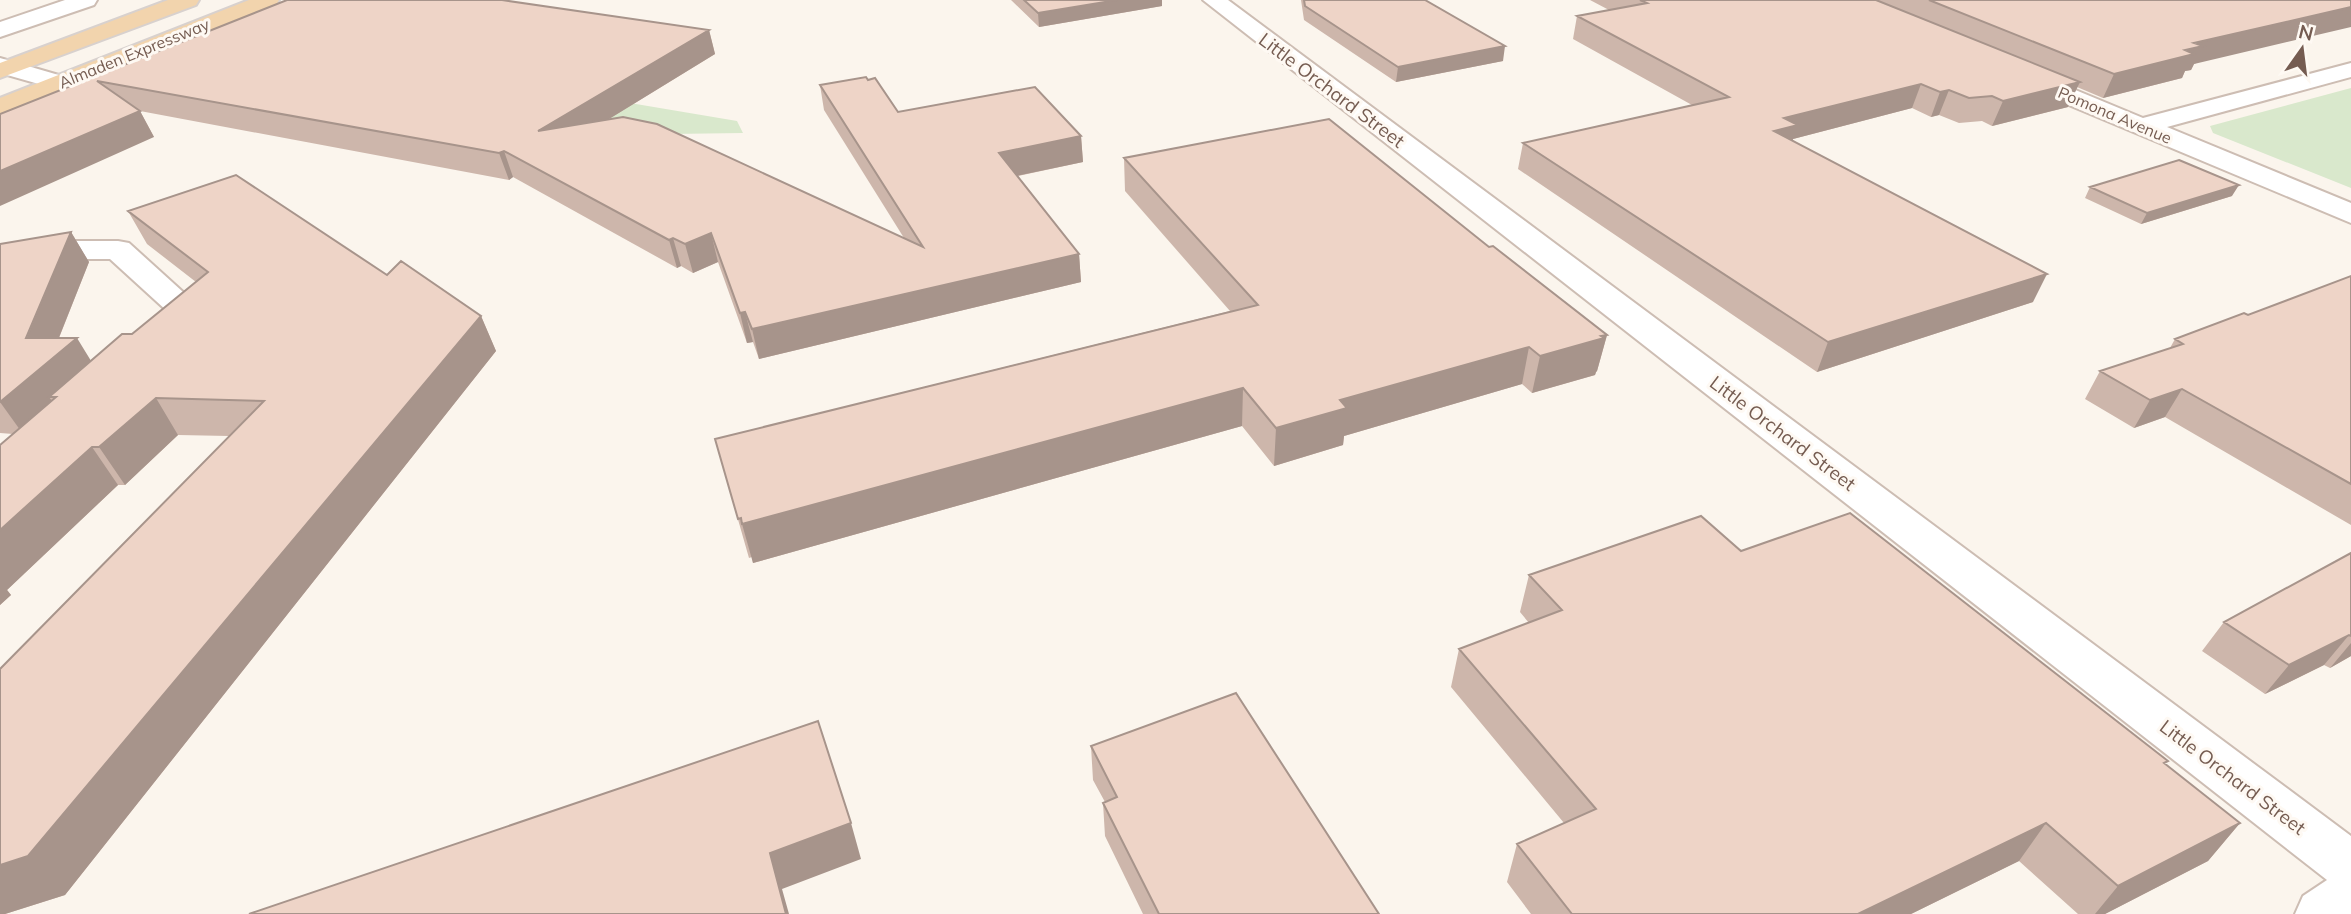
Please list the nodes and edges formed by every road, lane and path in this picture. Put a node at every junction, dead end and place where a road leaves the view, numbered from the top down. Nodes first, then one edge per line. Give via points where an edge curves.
1 (86, 0) edge
2 (188, 0) edge
3 (268, 0) edge
4 (1214, 0) edge
5 (0, 30) edge
6 (2004, 68) edge
7 (2351, 70) edge
8 (3, 72) edge
9 (60, 83) junction
10 (0, 107) edge
11 (2142, 126) junction
12 (2351, 214) edge
13 (0, 263) edge
14 (139, 354) edge
15 (2351, 867) edge
16 (2351, 894) edge
17 (2323, 914) edge

1 - 5 street
2 - 8 main road, Almaden Expressway
3 - 9 main road, Almaden Expressway
4 - 15 street, Little Orchard Street
6 - 11 street, Pomona Avenue
7 - 11 street
8 - 9 street
9 - 10 main road, Almaden Expressway
11 - 12 street, Pomona Avenue
13 - 14 street via 69,250 118,250 187,311
16 - 17 street

